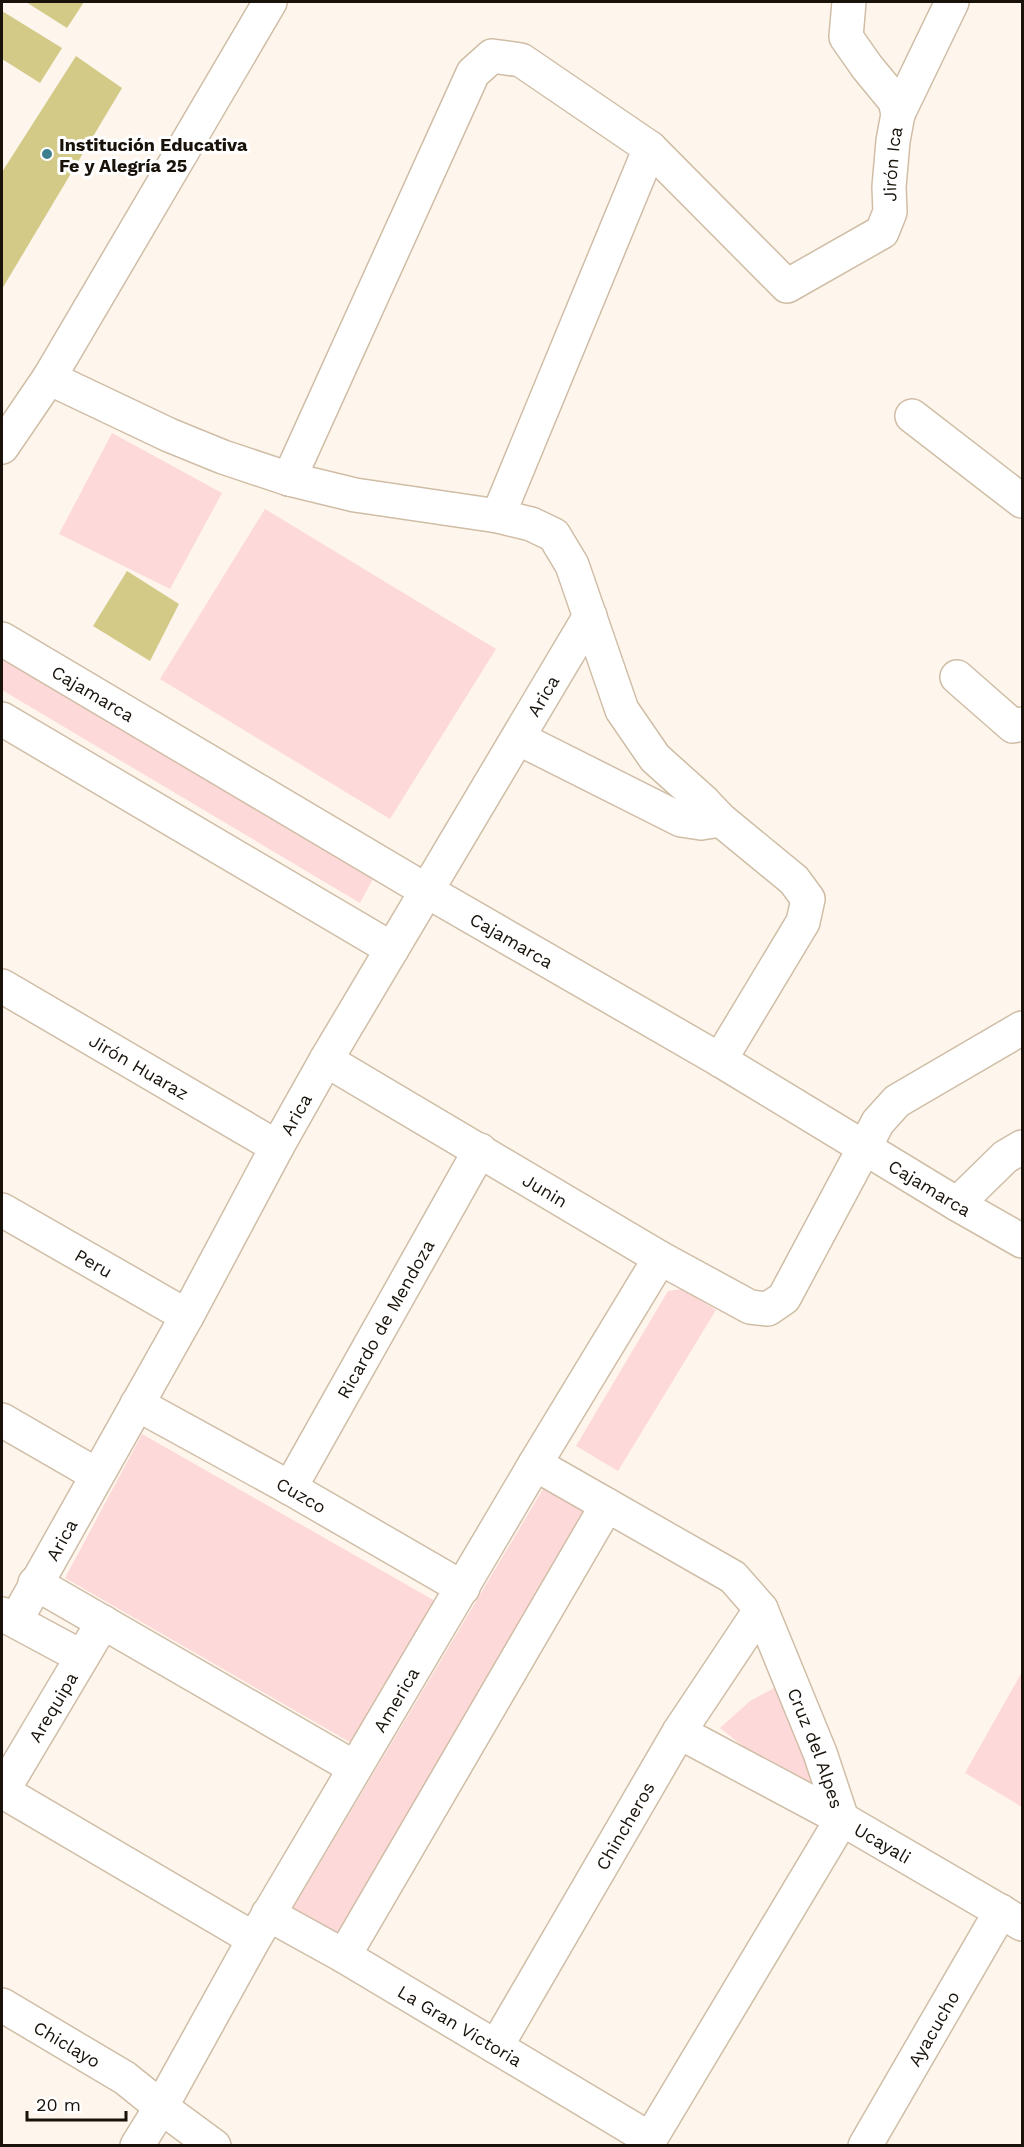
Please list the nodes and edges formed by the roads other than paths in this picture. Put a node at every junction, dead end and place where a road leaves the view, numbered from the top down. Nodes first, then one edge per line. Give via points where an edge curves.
1 (270, 2) edge
2 (849, 2) edge
3 (952, 2) edge
4 (898, 114) junction
5 (650, 148) junction
6 (49, 378) junction
7 (912, 416) dead end
8 (2, 447) edge
9 (289, 479) junction
10 (1023, 501) edge
11 (498, 516) junction
12 (590, 616) junction
13 (2, 639) edge
14 (957, 677) dead end
15 (2, 719) edge
16 (1023, 724) edge
17 (518, 738) junction
18 (721, 820) junction
19 (427, 891) junction
20 (392, 949) junction
21 (2, 986) edge
22 (1023, 1028) edge
23 (326, 1060) junction
24 (720, 1060) junction
25 (1023, 1147) edge
26 (277, 1148) junction
27 (865, 1148) junction
28 (480, 1150) junction
29 (957, 1204) junction
30 (2, 1210) edge
31 (1023, 1241) edge
32 (660, 1258) junction
33 (187, 1316) junction
34 (137, 1404) junction
35 (2, 1420) edge
36 (535, 1464) junction
37 (97, 1475) junction
38 (290, 1488) junction
39 (607, 1505) junction
40 (35, 1584) junction
41 (463, 1588) junction
42 (761, 1609) junction
43 (9, 1617) edge
44 (103, 1622) junction
45 (82, 1657) junction
46 (679, 1732) junction
47 (355, 1768) junction
48 (2, 1791) edge
49 (842, 1819) junction
50 (1012, 1918) edge
51 (261, 1927) junction
52 (344, 1956) junction
53 (2, 2005) edge
54 (496, 2047) junction
55 (161, 2107) junction
56 (648, 2142) edge
57 (137, 2145) edge
58 (214, 2145) edge
59 (865, 2145) edge

1 - 6 street
2 - 4 street, Jirón Ica via 846,37 895,101
3 - 4 street
4 - 5 street, Jirón Ica via 892,141 890,212 882,232 787,286
5 - 9 street via 521,60 492,56 473,73
5 - 11 street
6 - 8 street
6 - 9 street via 190,444
7 - 10 street
9 - 11 street via 355,495
11 - 12 street via 531,524 554,536 572,564
12 - 17 street, Arica
12 - 18 street via 622,710 655,758
13 - 19 street, Cajamarca
14 - 16 street via 1001,718 1013,726
15 - 20 street
17 - 18 street via 681,820
17 - 19 street, Arica
18 - 24 street via 794,880 808,899 804,922
19 - 20 street, Arica
19 - 24 street, Cajamarca
20 - 23 street, Arica
21 - 26 street, Jirón Huaraz
22 - 27 street via 897,1101 878,1122
23 - 26 street, Arica
23 - 28 street, Junin
24 - 27 street, Cajamarca
25 - 29 street via 1005,1157
26 - 33 street, Arica
27 - 29 street, Cajamarca
27 - 32 street, Junin via 784,1298 768,1310 750,1307
28 - 32 street, Junin
28 - 38 street, Ricardo de Mendoza
29 - 31 street, Cajamarca
30 - 33 street, Peru
32 - 36 street, America
33 - 34 street, Arica
34 - 37 street, Arica
34 - 38 street, Cuzco
35 - 37 street
36 - 39 street, Cruz del Alpes
36 - 41 street, America
37 - 40 street, Arica
38 - 41 street, Cuzco
39 - 42 street, Cruz del Alpes via 733,1577
39 - 52 street
40 - 43 street, Arica
40 - 44 street
41 - 47 street, America
42 - 46 street, Chincheros
42 - 49 street, Cruz del Alpes via 820,1753
43 - 45 street
44 - 45 street, Arequipa
44 - 47 street
45 - 48 street, Arequipa
46 - 49 street, Ucayali
46 - 54 street, Chincheros
47 - 51 street, America
48 - 51 street, La Gran Victoria
49 - 50 street, Ucayali
49 - 56 street, Cruz del Alpes
50 - 59 street, Ayacucho
51 - 52 street, La Gran Victoria
51 - 55 street, America
52 - 54 street, La Gran Victoria
53 - 55 street, Chiclayo via 125,2078
54 - 56 street, La Gran Victoria
55 - 57 street, America
55 - 58 street, Chiclayo

